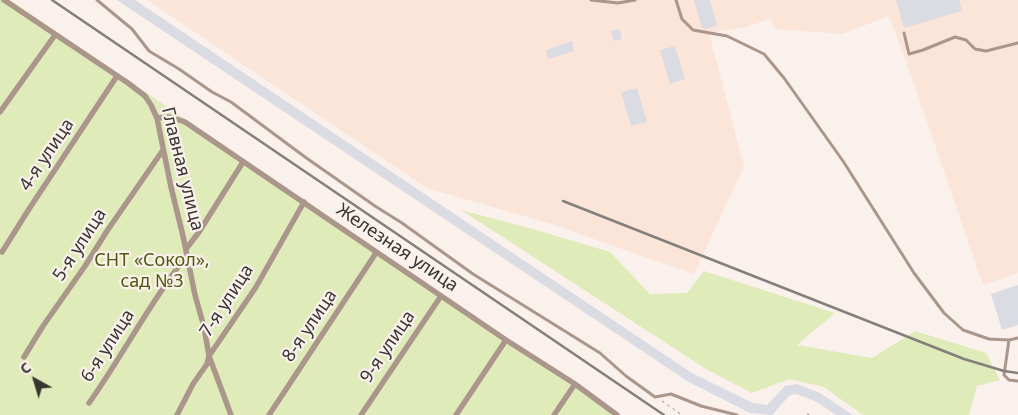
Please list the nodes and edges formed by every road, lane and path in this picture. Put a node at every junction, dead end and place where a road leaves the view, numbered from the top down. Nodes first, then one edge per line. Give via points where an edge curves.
1 (4, 0) edge
2 (97, 0) edge
3 (591, 0) edge
4 (635, 0) edge
5 (676, 0) edge
6 (904, 33) dead end
7 (55, 35) junction
8 (1018, 42) edge
9 (117, 76) junction
10 (0, 112) edge
11 (157, 118) junction
12 (163, 150) junction
13 (243, 162) junction
14 (304, 202) junction
15 (2, 252) dead end
16 (186, 252) junction
17 (376, 253) junction
18 (441, 296) junction
19 (1018, 338) edge
20 (506, 340) junction
21 (1009, 340) junction
22 (209, 356) junction
23 (24, 357) dead end
24 (1018, 381) edge
25 (575, 384) junction
26 (655, 397) junction
27 (89, 403) dead end
28 (176, 415) edge
29 (231, 415) edge
30 (269, 415) edge
31 (361, 415) edge
32 (456, 415) edge
33 (554, 415) edge
34 (616, 415) edge
35 (682, 415) edge
36 (737, 415) edge

1 - 7 street, Главная улица
2 - 26 lane via 132,28 149,51 231,102 474,274 600,353
3 - 4 lane via 618,3
5 - 21 lane via 682,19 693,30 727,36 764,54 810,112 914,274 944,313 963,330 988,338
6 - 8 lane via 909,54 955,37 966,40 975,50
7 - 9 street, Главная улица
7 - 10 street
9 - 11 street, Главная улица via 145,96
9 - 15 street, 4-я улица
11 - 12 street, Главная улица
11 - 13 street, Железная улица via 170,117 185,122
12 - 16 street, Главная улица
12 - 23 street, 5-я улица
13 - 14 street, Железная улица
13 - 16 street, 6-я улица
14 - 17 street, Железная улица
14 - 22 street, 7-я улица via 256,287
16 - 22 street, Главная улица
16 - 27 street, 6-я улица
17 - 18 street, Железная улица
17 - 30 street, 8-я улица
18 - 20 street, Железная улица
18 - 31 street, 9-я улица
19 - 21 lane
20 - 25 street, Железная улица
20 - 32 street
21 - 24 lane via 1004,375 1009,380
22 - 28 street, 7-я улица
22 - 29 street, Главная улица
25 - 33 street
25 - 34 street, Железная улица
26 - 35 path
26 - 36 lane via 671,394 700,406

